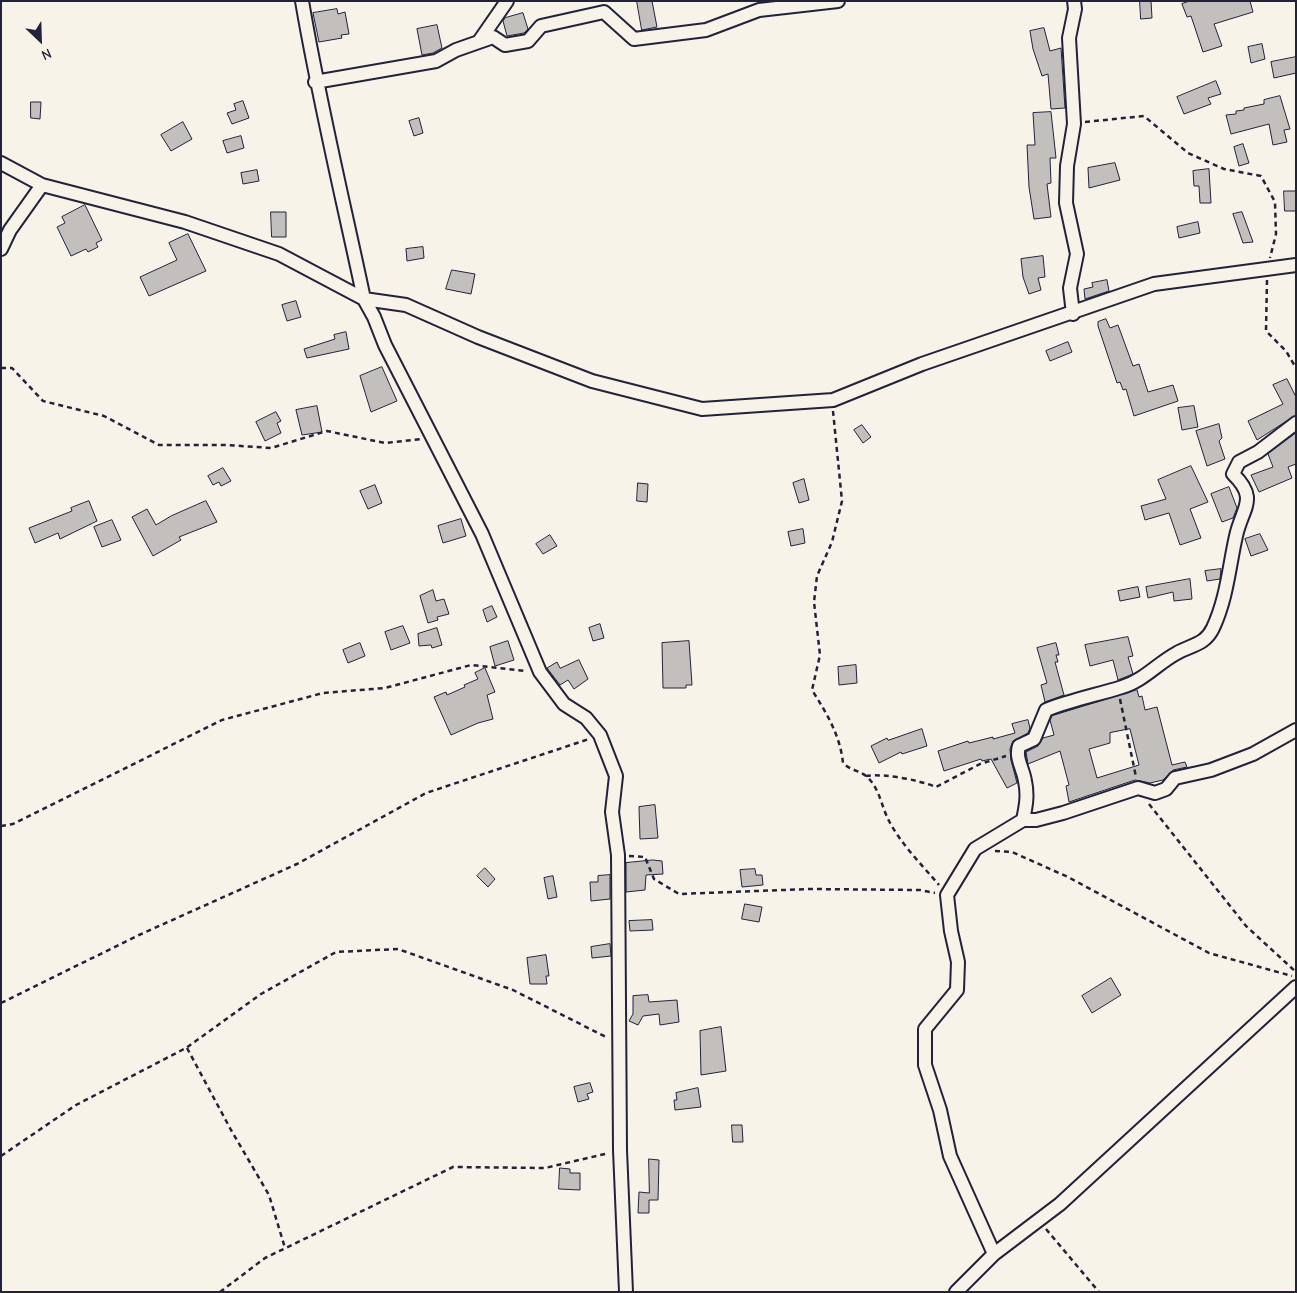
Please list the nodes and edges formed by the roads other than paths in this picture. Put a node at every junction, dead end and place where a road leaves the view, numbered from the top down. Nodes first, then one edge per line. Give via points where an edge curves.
1 (302, 1) edge
2 (507, 1) edge
3 (838, 1) edge
4 (1074, 1) edge
5 (480, 40) junction
6 (315, 82) junction
7 (1, 163) edge
8 (42, 185) junction
9 (1, 249) edge
10 (1296, 265) edge
11 (364, 299) junction
12 (1073, 314) junction
13 (1296, 423) edge
14 (1296, 730) edge
15 (1023, 820) junction
16 (1296, 986) edge
17 (994, 1254) junction
18 (626, 1292) edge
19 (956, 1292) edge

1 - 6 street
2 - 5 street
3 - 5 street via 759,10 706,30 634,39 604,12 541,26 528,41 505,46 493,37
4 - 12 street via 1069,38 1074,124 1067,166 1066,203 1077,254 1070,288
5 - 6 street via 436,62
6 - 11 street
7 - 8 street
8 - 9 street via 10,230
8 - 11 street via 185,222 279,254
10 - 12 street via 1154,284
11 - 12 street via 406,305 592,381 702,409 834,400 922,364
11 - 18 street via 482,534 540,672 564,704 586,718 600,736 616,776 612,812 618,855 620,1150
13 - 15 street via 1239,462 1233,474 1244,484 1249,498 1236,534 1232,565 1213,630 1201,644 1161,661 1145,676 1046,710 1034,738 1019,746 1017,753 1027,801
14 - 15 street via 1253,754 1211,770 1175,778 1166,790 1155,793 1138,788 1063,813
15 - 17 street via 975,849 947,895 958,962 957,990 925,1029 925,1065 940,1110 950,1156
16 - 17 street via 1060,1204
17 - 19 street

